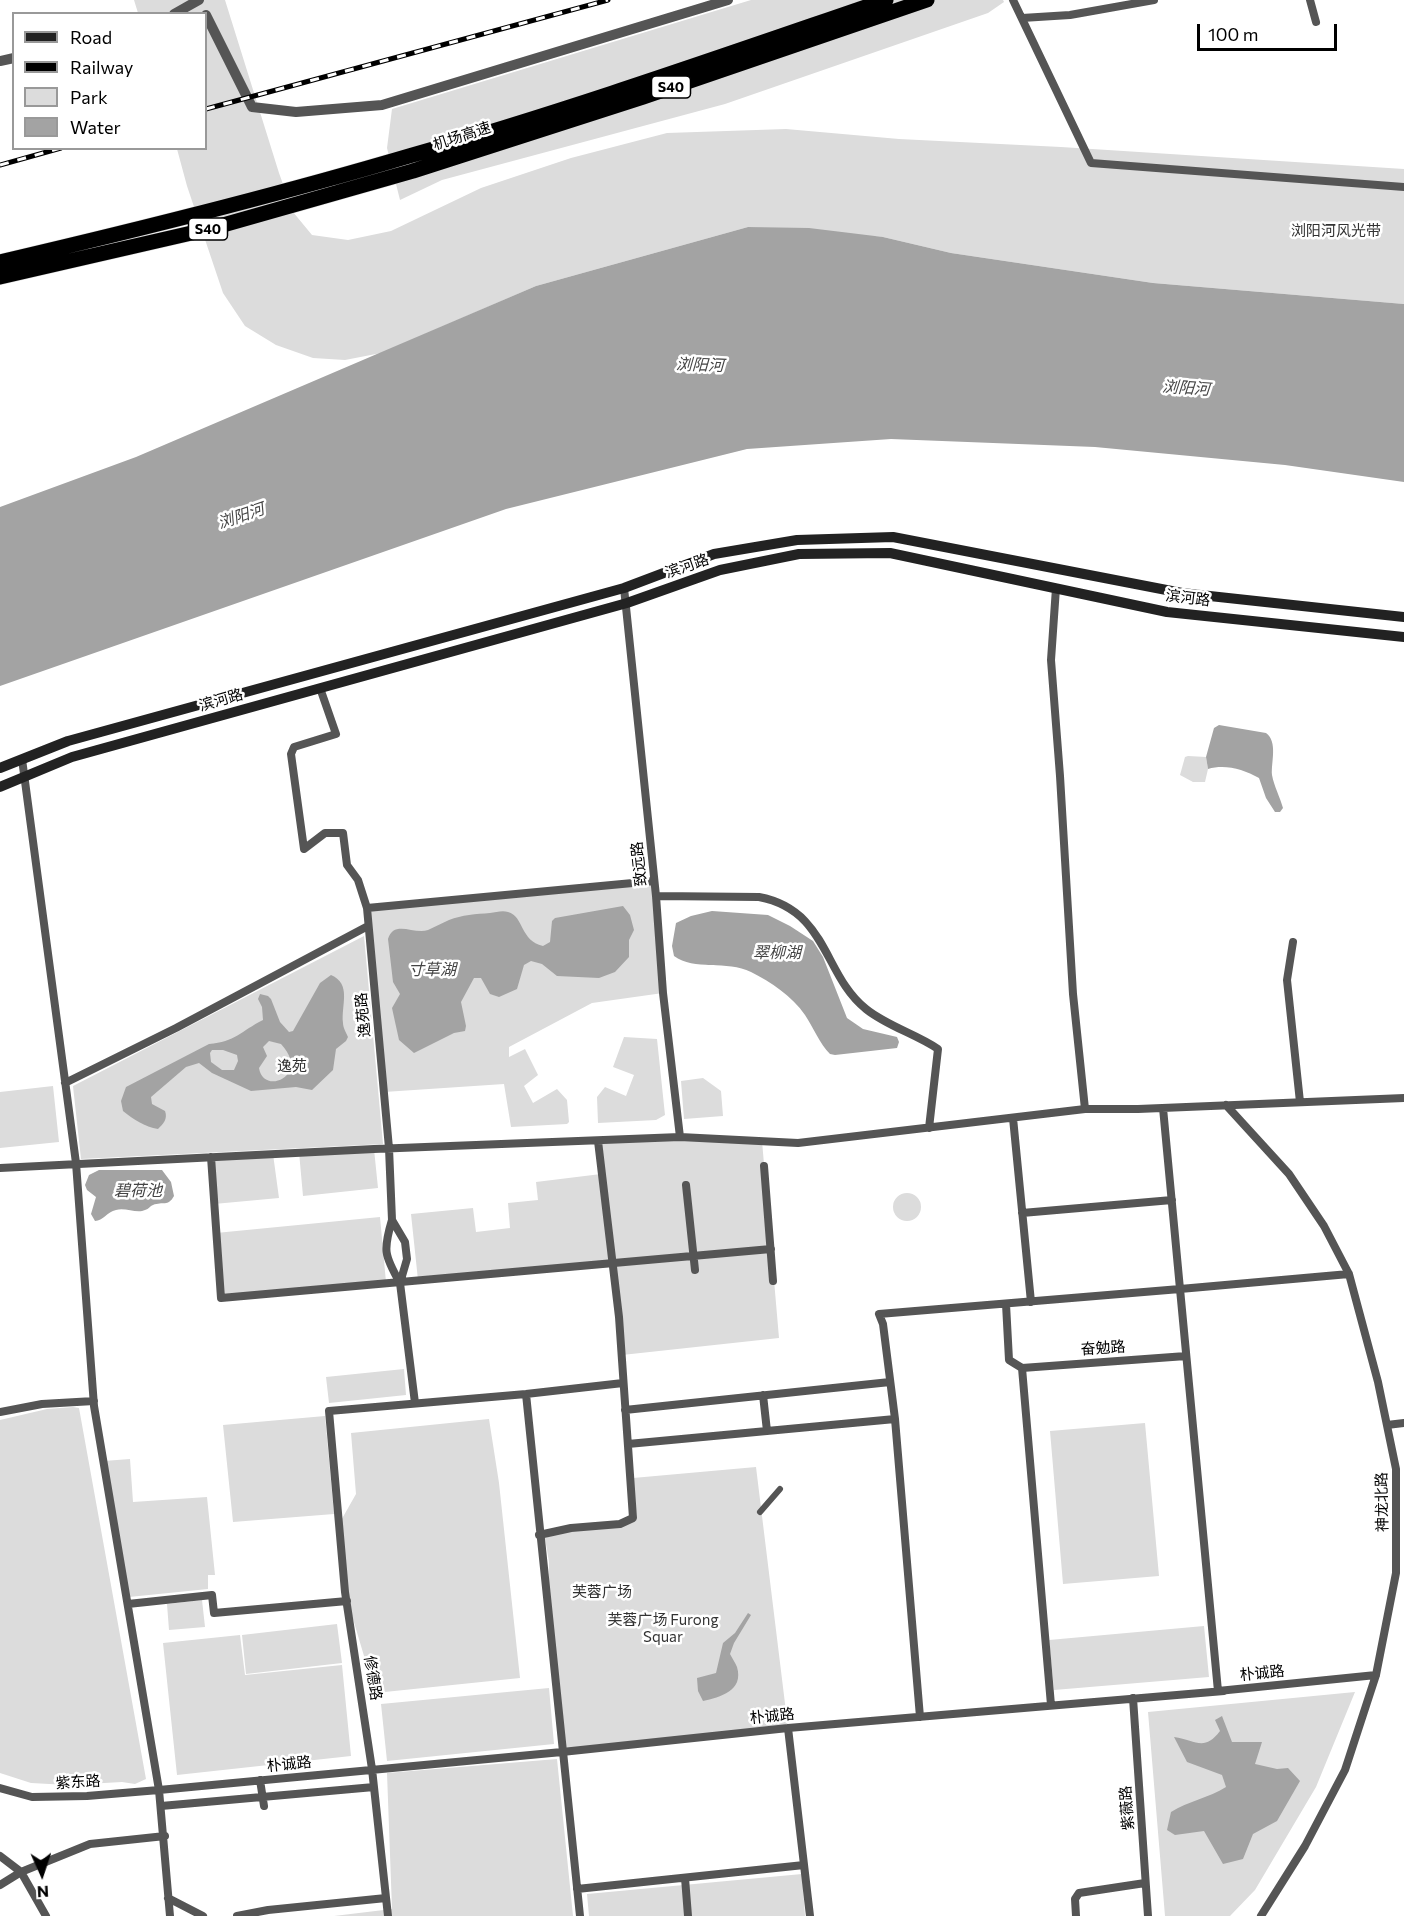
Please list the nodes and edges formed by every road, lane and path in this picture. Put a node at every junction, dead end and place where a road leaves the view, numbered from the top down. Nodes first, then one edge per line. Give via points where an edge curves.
1 (198, 0) edge
2 (728, 0) edge
3 (886, 0) edge
4 (927, 0) edge
5 (1014, 0) edge
6 (1154, 0) edge
7 (1310, 0) edge
8 (177, 12) edge
9 (207, 18) edge
10 (1022, 18) junction
11 (1316, 21) dead end
12 (412, 163) junction
13 (1404, 187) edge
14 (0, 262) edge
15 (0, 277) edge
16 (624, 588) junction
17 (1056, 588) junction
18 (627, 603) junction
19 (1404, 617) edge
20 (1404, 637) edge
21 (320, 688) junction
22 (22, 759) junction
23 (0, 768) edge
24 (26, 776) junction
25 (0, 787) edge
26 (654, 880) junction
27 (656, 897) junction
28 (367, 908) junction
29 (368, 926) junction
30 (1293, 942) dead end
31 (65, 1083) junction
32 (1404, 1098) edge
33 (1300, 1102) junction
34 (1226, 1105) junction
35 (1163, 1108) junction
36 (1085, 1109) junction
37 (1013, 1118) junction
38 (929, 1128) junction
39 (680, 1137) junction
40 (598, 1141) junction
41 (389, 1148) junction
42 (211, 1157) junction
43 (76, 1163) junction
44 (764, 1166) dead end
45 (0, 1168) edge
46 (686, 1185) dead end
47 (1172, 1200) junction
48 (1022, 1213) junction
49 (392, 1220) junction
50 (771, 1249) junction
51 (693, 1256) junction
52 (612, 1264) junction
53 (695, 1270) dead end
54 (1349, 1274) junction
55 (773, 1281) dead end
56 (400, 1283) junction
57 (1180, 1289) junction
58 (1030, 1302) junction
59 (1006, 1304) junction
60 (1186, 1356) junction
61 (1022, 1368) junction
62 (890, 1382) junction
63 (623, 1383) junction
64 (526, 1394) junction
65 (763, 1395) junction
66 (94, 1401) junction
67 (416, 1403) junction
68 (625, 1410) junction
69 (0, 1412) edge
70 (895, 1419) junction
71 (1404, 1423) edge
72 (1388, 1425) junction
73 (767, 1431) junction
74 (628, 1444) junction
75 (780, 1489) dead end
76 (760, 1512) dead end
77 (1400, 1520) edge
78 (540, 1535) junction
79 (346, 1596) junction
80 (128, 1604) junction
81 (1376, 1675) junction
82 (1218, 1691) junction
83 (1133, 1698) junction
84 (1051, 1705) junction
85 (920, 1717) junction
86 (788, 1728) junction
87 (562, 1752) junction
88 (372, 1769) junction
89 (260, 1780) junction
90 (374, 1787) junction
91 (0, 1788) edge
92 (159, 1790) junction
93 (262, 1796) junction
94 (160, 1806) junction
95 (264, 1806) dead end
96 (165, 1836) junction
97 (0, 1856) edge
98 (804, 1865) junction
99 (21, 1872) junction
100 (685, 1878) junction
101 (1145, 1884) junction
102 (0, 1885) edge
103 (577, 1889) junction
104 (168, 1898) junction
105 (386, 1898) junction
106 (46, 1916) edge
107 (171, 1916) edge
108 (203, 1916) edge
109 (237, 1916) edge
110 (388, 1916) edge
111 (580, 1916) edge
112 (688, 1916) edge
113 (810, 1916) edge
114 (1076, 1916) edge
115 (1148, 1916) edge
116 (1261, 1916) edge

1 - 8 street
2 - 9 street via 382,105 296,112 252,107
3 - 12 highway, 机场高速 / S40
4 - 12 highway, 机场高速 / S40 via 632,100
5 - 10 street
6 - 10 street via 1070,15
7 - 11 street
10 - 13 street via 1091,163
12 - 14 highway, 机场高速 / S40
12 - 15 highway, 机场高速 / S40 via 209,229
16 - 18 street, 致远路
16 - 19 main road, 滨河路 via 714,554 797,540 893,537 1182,593
16 - 22 main road, 滨河路 via 68,741
17 - 18 main road, 滨河路 via 890,553 799,554 720,570
17 - 20 main road, 滨河路 via 1167,612
17 - 36 street via 1051,660 1073,994
18 - 21 main road, 滨河路
18 - 26 street, 致远路
21 - 24 main road, 滨河路 via 72,757
21 - 28 street, 逸苑路 via 336,734 294,747 291,754 304,849 325,833 343,833 347,865 358,880
22 - 23 main road, 滨河路
22 - 24 street
24 - 25 main road, 滨河路
24 - 31 street
26 - 27 street, 致远路
26 - 28 street
27 - 38 street via 759,897 774,900 800,916 819,937 839,974 865,1009 938,1049
27 - 39 street, 致远路
28 - 29 street, 逸苑路
29 - 31 street
29 - 41 street, 逸苑路
30 - 33 street via 1287,981
31 - 43 street
32 - 33 street
33 - 34 street
34 - 35 street
34 - 54 street, 神龙北路 via 1288,1174 1324,1226
35 - 36 street
35 - 47 street
36 - 37 street
37 - 38 street
37 - 48 street
38 - 39 street via 798,1143
39 - 40 street
40 - 41 street
40 - 52 street
41 - 42 street
41 - 49 street, 逸苑路
42 - 43 street
42 - 56 street via 221,1298
43 - 45 street
43 - 66 street
44 - 50 street
46 - 51 street
47 - 48 street
47 - 57 street
48 - 58 street
49 - 56 street, 逸苑路 via 405,1242 407,1259
49 - 56 street via 385,1242 387,1261
50 - 51 street
50 - 55 street
51 - 52 street
51 - 53 street
52 - 56 street
52 - 63 street
54 - 57 street
54 - 72 street, 神龙北路
56 - 67 street, 逸苑路
57 - 58 street
57 - 60 street
58 - 59 street
59 - 61 street via 1009,1360
59 - 62 street via 879,1314
60 - 61 street, 奋勉路
60 - 82 street
61 - 84 street
62 - 65 street
62 - 70 street
63 - 64 street
63 - 68 street
64 - 67 street
64 - 78 street
65 - 68 street
65 - 73 street
66 - 69 street via 42,1404
66 - 80 street
67 - 79 street, 修德路 via 329,1411
68 - 74 street
70 - 73 street
70 - 85 street
71 - 72 street
72 - 77 street, 神龙北路
73 - 74 street
74 - 78 street via 633,1518 620,1524 572,1527
75 - 76 street
77 - 81 street, 神龙北路 via 1396,1573
78 - 87 street
79 - 80 street via 214,1613 212,1595
79 - 88 street, 修德路
80 - 92 street
81 - 82 street, 朴诚路
81 - 116 street, 神龙北路 via 1345,1770 1305,1846
82 - 83 street, 朴诚路 via 1224,1691
83 - 84 street, 朴诚路
83 - 101 street, 紫薇路
84 - 85 street, 朴诚路
85 - 86 street, 朴诚路
86 - 87 street, 朴诚路
86 - 98 street
87 - 88 street, 朴诚路
87 - 103 street
88 - 89 street, 朴诚路
88 - 90 street, 修德路
89 - 92 street, 朴诚路
89 - 93 street
90 - 93 street
90 - 105 street, 修德路
91 - 92 street, 紫东路 via 32,1797
92 - 94 street
93 - 94 street
93 - 95 street
94 - 96 street
96 - 99 street via 90,1844
96 - 104 street
97 - 99 street
98 - 100 street
98 - 113 street
99 - 102 street
99 - 106 street
100 - 103 street
100 - 112 street
101 - 114 street via 1079,1893
101 - 115 street, 紫薇路
103 - 111 street
104 - 107 street
104 - 108 street
105 - 109 street
105 - 110 street, 修德路

